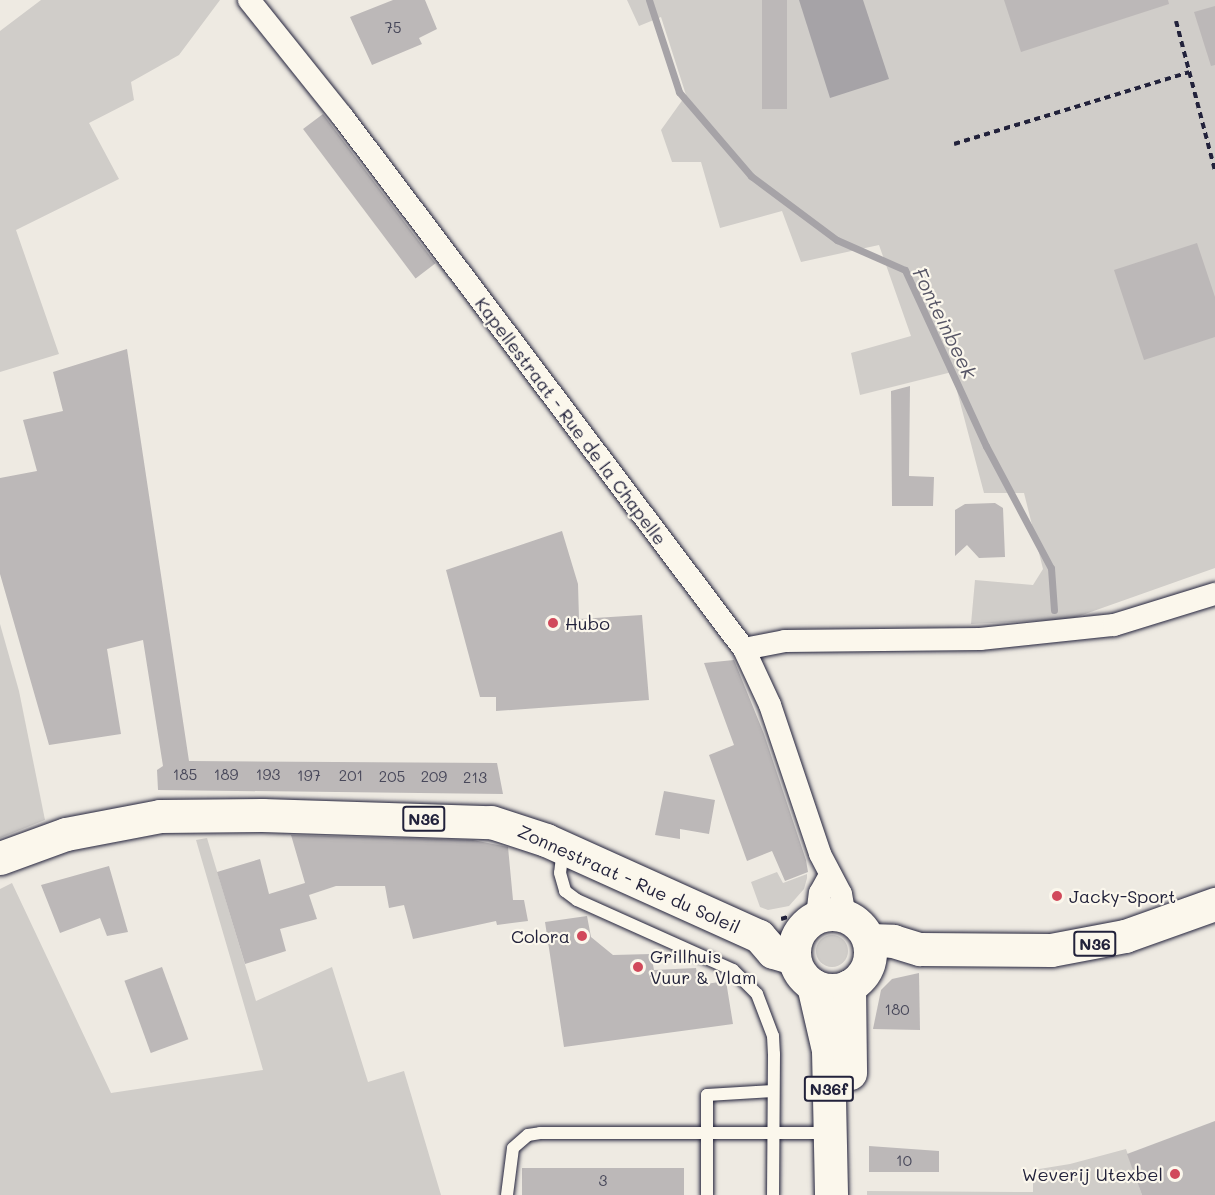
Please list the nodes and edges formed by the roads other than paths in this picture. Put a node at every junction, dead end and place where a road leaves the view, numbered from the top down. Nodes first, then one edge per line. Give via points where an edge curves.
1 (249, 0) edge
2 (1215, 594) edge
3 (744, 649) junction
4 (563, 848) junction
5 (0, 858) edge
6 (829, 877) junction
7 (1215, 904) edge
8 (802, 927) junction
9 (862, 964) junction
10 (813, 985) junction
11 (773, 1091) junction
12 (707, 1133) junction
13 (773, 1133) junction
14 (830, 1134) junction
15 (507, 1195) edge
16 (706, 1195) edge
17 (773, 1195) edge
18 (831, 1195) edge
19 (850, 1195) edge

1 - 3 street, Kapellestraat - Rue de la Chapelle via 342,116
2 - 3 street via 1102,626 980,639 785,641
3 - 6 street, Kapellestraat - Rue de la Chapelle via 770,705
4 - 5 main road, Zonnestraat - Rue du Soleil / N36 via 517,828 481,821 188,815 98,827
4 - 8 main road, Zonnestraat - Rue du Soleil / N36
4 - 11 lane via 561,884 577,900 741,975 757,994 768,1018 774,1054
6 - 8 street
6 - 8 street, Kapellestraat - Rue de la Chapelle via 841,894
7 - 9 main road, N36 via 1094,945 1029,950 920,949 892,963
8 - 9 main road, N36 via 855,921
8 - 10 main road via 801,974
9 - 10 main road, N36 via 837,990
9 - 19 main road, N36f
10 - 14 main road, N36f via 827,1033
11 - 12 lane via 707,1095
11 - 13 lane
12 - 13 lane
12 - 15 lane via 552,1132 528,1136 513,1148
12 - 16 lane
13 - 14 lane
13 - 17 lane
14 - 18 main road, N36f

